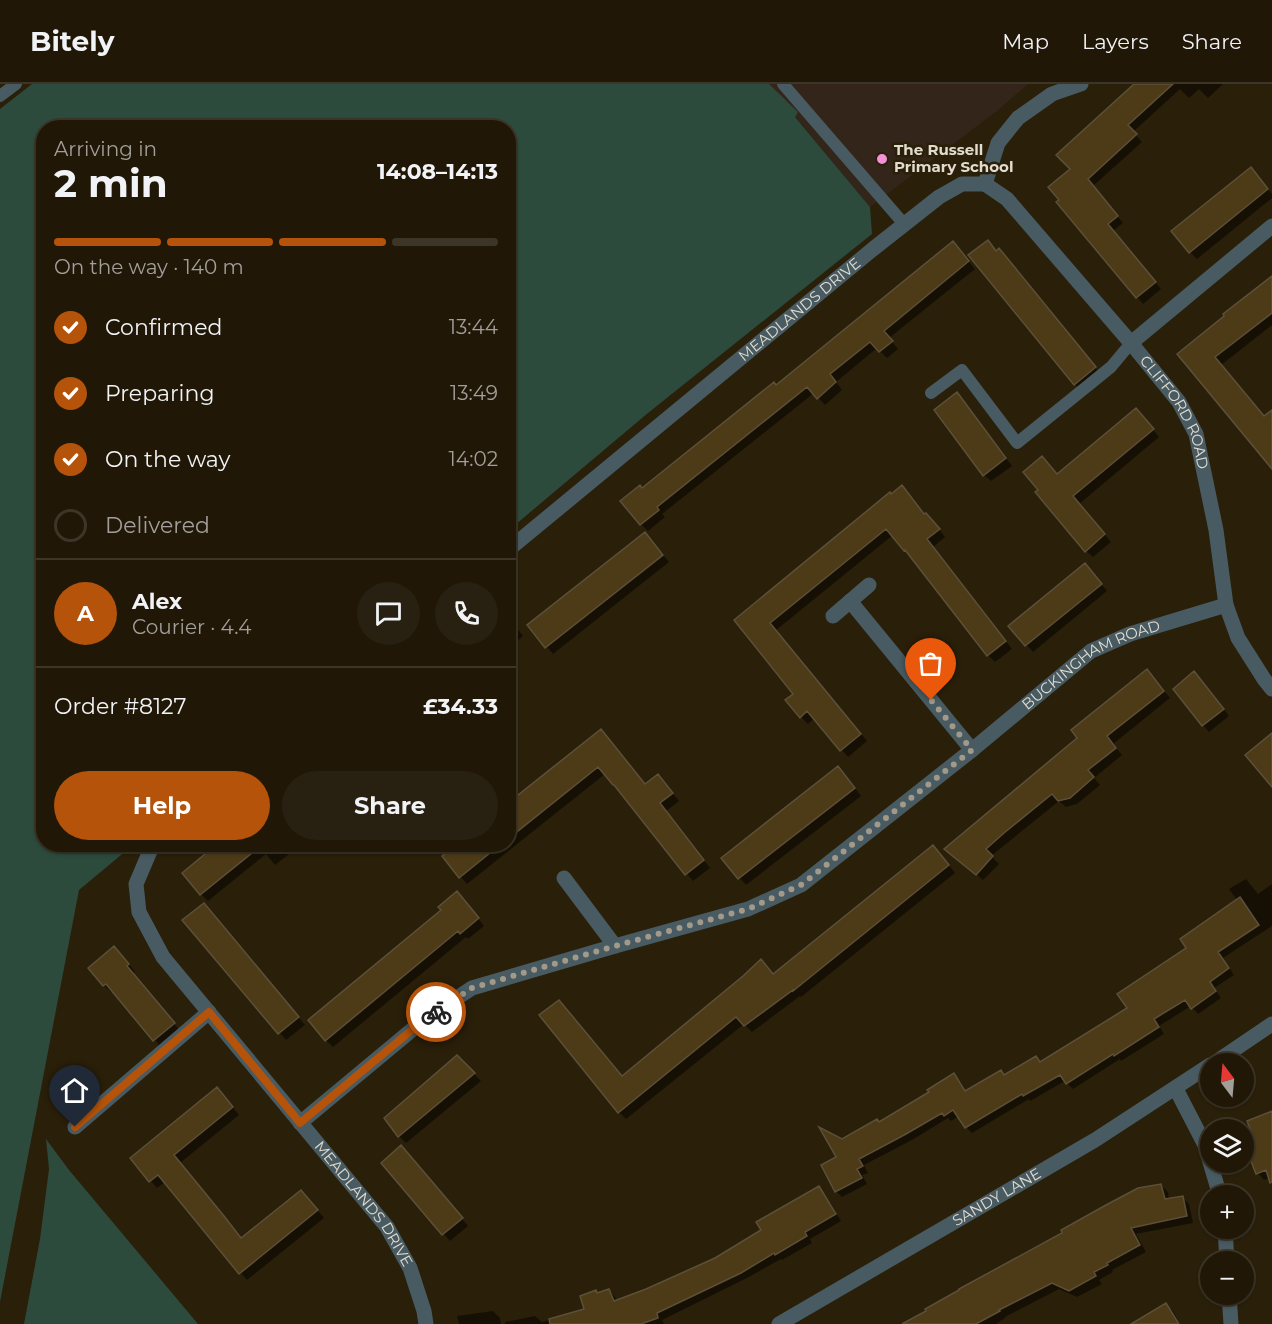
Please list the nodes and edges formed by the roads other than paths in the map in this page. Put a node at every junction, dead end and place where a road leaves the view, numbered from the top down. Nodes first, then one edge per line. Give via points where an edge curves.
1 (16, 84) edge
2 (783, 84) edge
3 (1081, 84) edge
4 (0, 96) edge
5 (985, 184) junction
6 (904, 224) junction
7 (1272, 226) edge
8 (1131, 343) junction
9 (931, 393) dead end
10 (516, 543) edge
11 (869, 585) dead end
12 (850, 601) junction
13 (1226, 605) junction
14 (833, 616) dead end
15 (1272, 689) edge
16 (972, 750) junction
17 (150, 852) edge
18 (564, 878) dead end
19 (615, 946) junction
20 (209, 1012) junction
21 (1272, 1024) edge
22 (1228, 1053) edge
23 (1200, 1072) edge
24 (1176, 1089) junction
25 (300, 1123) junction
26 (75, 1127) dead end
27 (1217, 1185) edge
28 (1230, 1305) edge
29 (426, 1324) edge
30 (779, 1324) edge
31 (1231, 1324) edge

1 - 4 lane
2 - 6 lane
3 - 5 street via 1052,94 1018,118 998,143
5 - 6 street, MEADLANDS DRIVE via 962,184
5 - 8 street, CLIFFORD ROAD via 1007,199
6 - 10 street, MEADLANDS DRIVE
7 - 8 street
8 - 9 lane via 1111,367 1017,443 962,370
8 - 13 street, CLIFFORD ROAD via 1179,402 1196,434 1216,530
11 - 12 street
12 - 14 street
12 - 16 street
13 - 15 street, CLIFFORD ROAD via 1239,638
13 - 16 street, BUCKINGHAM ROAD via 1130,634 1091,651
16 - 19 street, BUCKINGHAM ROAD via 801,885 748,909
17 - 20 street, MEADLANDS DRIVE via 136,884 139,912 163,957
18 - 19 street
19 - 25 street, BUCKINGHAM ROAD via 472,988 425,1019
20 - 25 street, MEADLANDS DRIVE
20 - 26 street
21 - 22 street, SANDY LANE
23 - 24 street, SANDY LANE
24 - 27 street via 1205,1145
24 - 30 street, SANDY LANE
25 - 29 street, MEADLANDS DRIVE via 387,1227 410,1268
28 - 31 street

